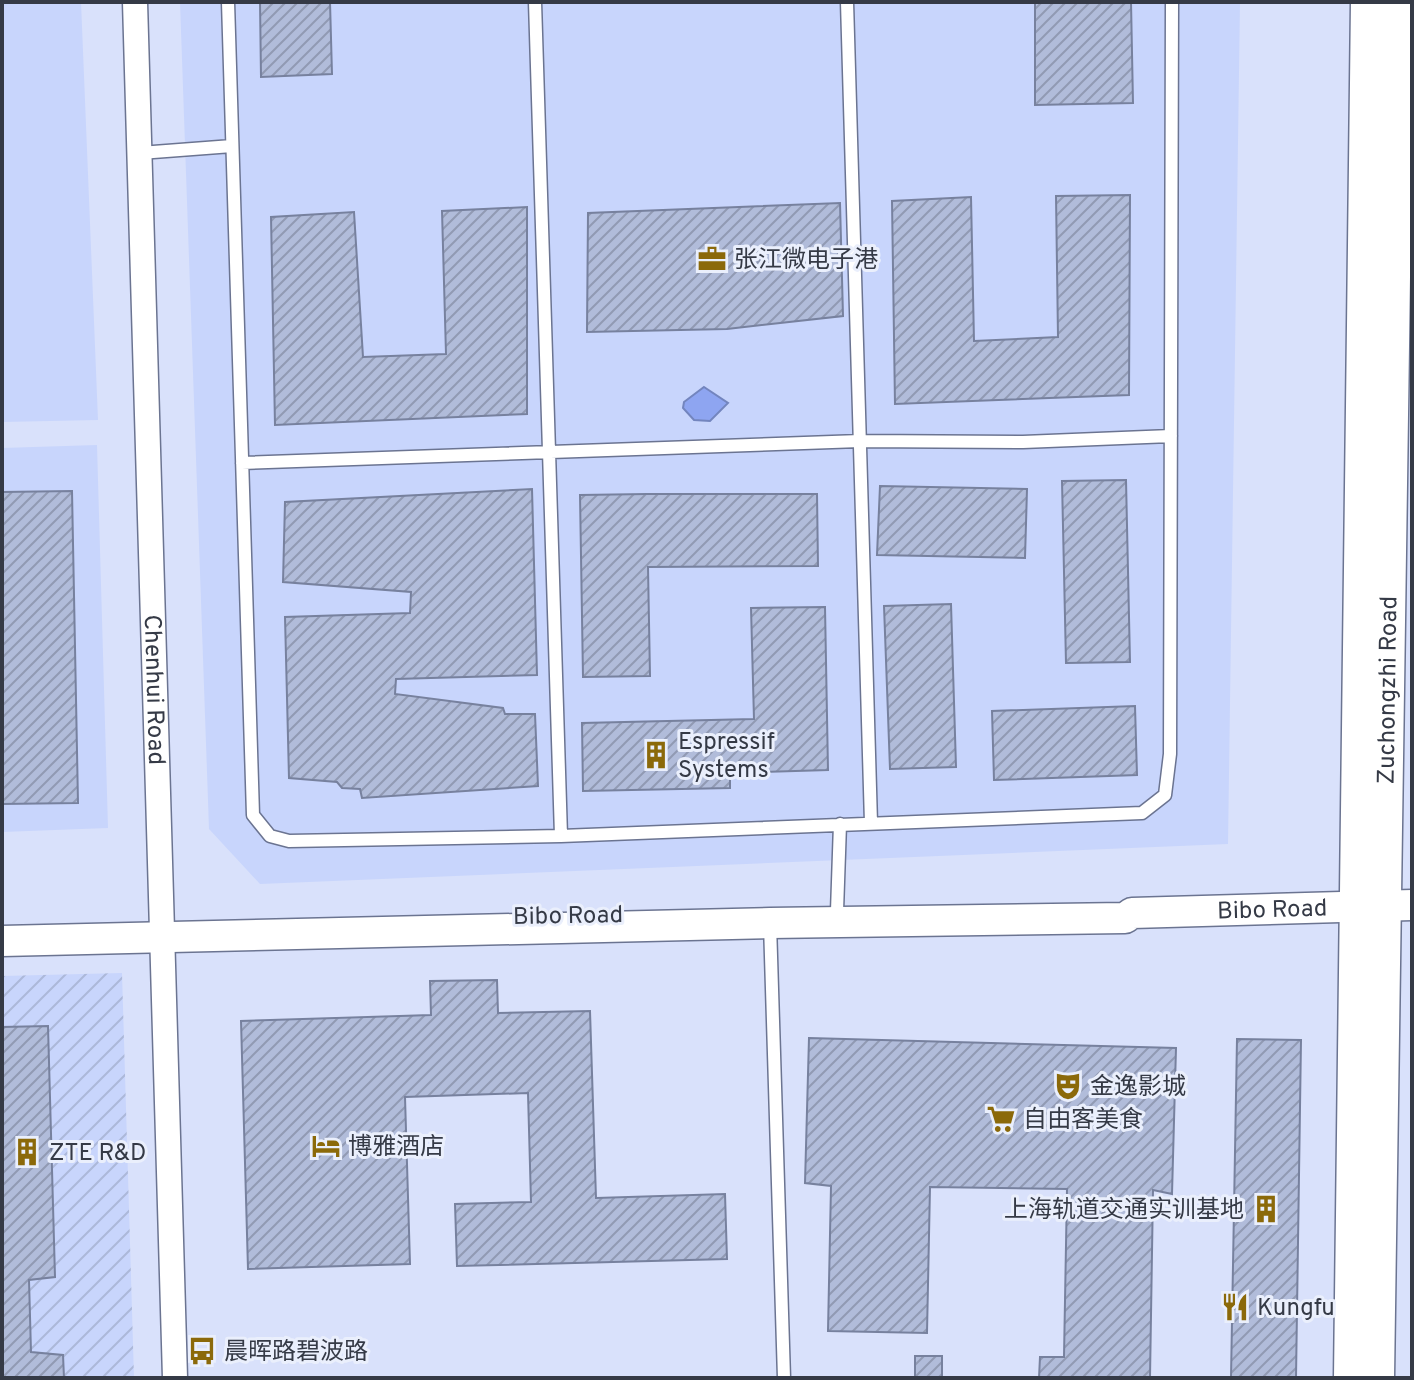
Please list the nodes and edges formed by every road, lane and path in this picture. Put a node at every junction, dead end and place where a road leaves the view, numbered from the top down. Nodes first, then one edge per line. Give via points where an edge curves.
1 (135, 2) edge
2 (228, 2) edge
3 (535, 2) edge
4 (847, 2) edge
5 (1172, 2) edge
6 (1368, 2) edge
7 (1397, 2) edge
8 (232, 146) junction
9 (140, 153) junction
10 (1171, 436) junction
11 (860, 441) junction
12 (549, 454) junction
13 (242, 463) junction
14 (871, 823) junction
15 (840, 824) junction
16 (561, 836) junction
17 (1385, 906) edge
18 (837, 911) junction
19 (1132, 913) junction
20 (770, 918) junction
21 (2, 927) edge
22 (163, 931) junction
23 (2, 941) edge
24 (175, 1378) edge
25 (784, 1378) edge
26 (1351, 1378) edge
27 (1377, 1378) edge

1 - 9 street, Chenhui Road
2 - 8 lane
3 - 12 lane
4 - 11 lane
5 - 10 lane
6 - 17 main road, Zuchongzhi Road
7 - 17 main road, Zuchongzhi Road
8 - 9 lane
8 - 13 lane
9 - 22 street, Chenhui Road
10 - 11 lane
10 - 14 lane via 1170,754 1165,795 1142,813
11 - 12 lane
11 - 14 lane
12 - 13 lane
12 - 16 lane
13 - 16 lane via 253,815 270,836 289,841
14 - 15 lane
15 - 16 lane
15 - 18 lane
17 - 19 street, Bibo Road
17 - 26 main road, Zuchongzhi Road
17 - 27 main road, Zuchongzhi Road
18 - 19 street, Bibo Road via 1125,907
18 - 20 street, Bibo Road
19 - 20 street, Bibo Road via 1125,918
20 - 22 street, Bibo Road
20 - 25 lane
21 - 22 street, Bibo Road
22 - 23 street, Bibo Road
22 - 24 street, Chenhui Road

